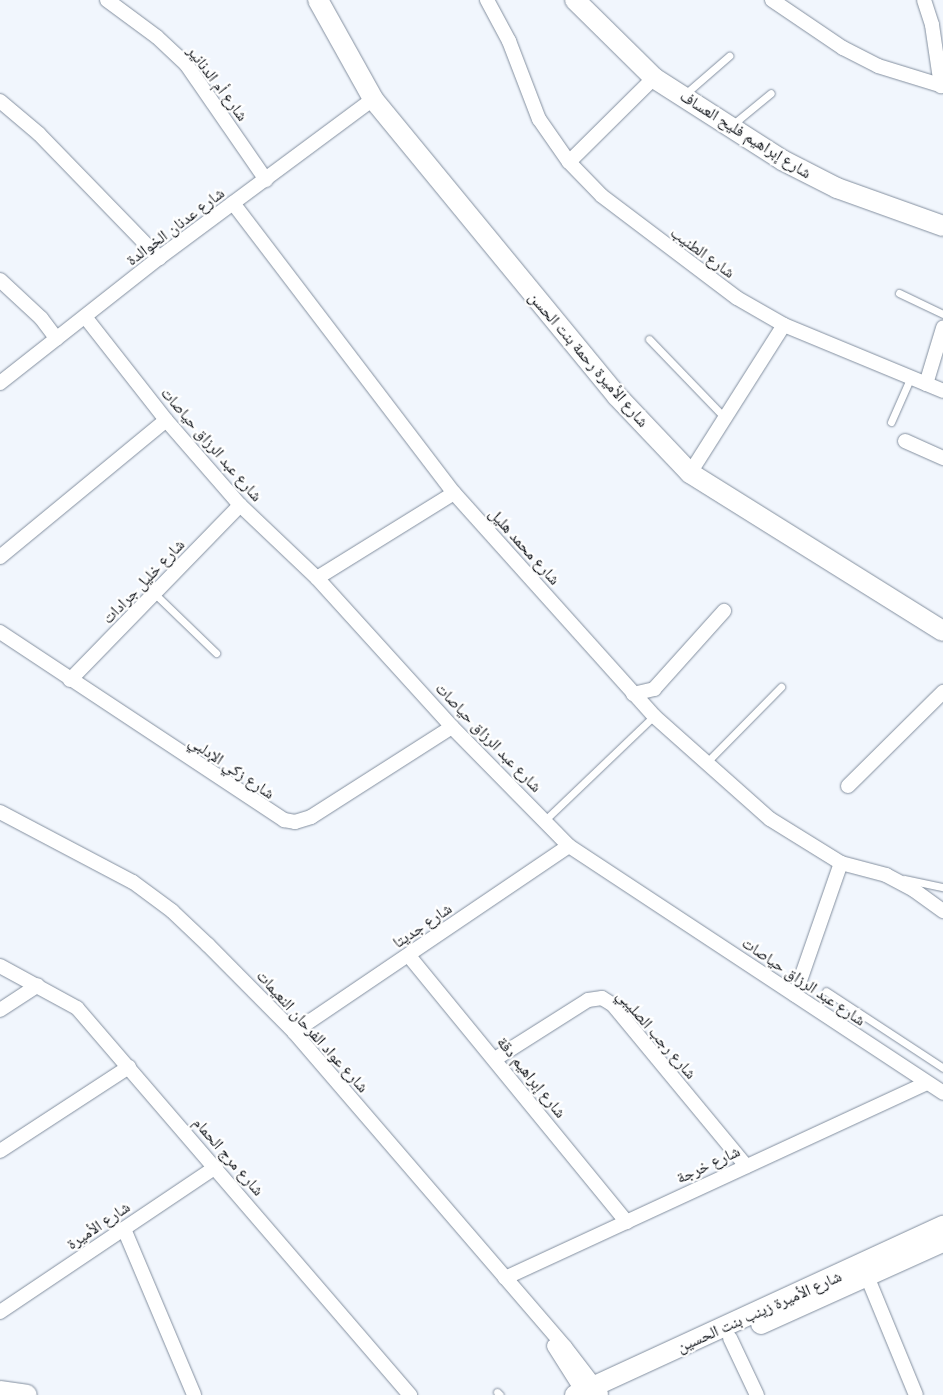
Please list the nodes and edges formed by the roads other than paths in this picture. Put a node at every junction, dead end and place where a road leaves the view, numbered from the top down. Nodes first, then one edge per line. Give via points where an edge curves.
1 (107, 0) edge
2 (318, 0) edge
3 (487, 0) edge
4 (575, 0) edge
5 (772, 0) edge
6 (924, 0) edge
7 (729, 56) dead end
8 (654, 78) junction
9 (942, 86) edge
10 (771, 93) dead end
11 (683, 96) junction
12 (373, 99) junction
13 (0, 100) edge
14 (730, 127) junction
15 (569, 162) junction
16 (266, 180) junction
17 (233, 203) junction
18 (941, 222) edge
19 (159, 258) junction
20 (0, 280) edge
21 (899, 293) dead end
22 (943, 314) edge
23 (86, 318) junction
24 (784, 325) junction
25 (943, 328) edge
26 (58, 339) junction
27 (648, 339) dead end
28 (910, 379) junction
29 (0, 383) edge
30 (926, 384) junction
31 (943, 391) edge
32 (725, 418) junction
33 (166, 420) junction
34 (891, 422) dead end
35 (905, 441) dead end
36 (943, 458) edge
37 (690, 473) junction
38 (454, 493) junction
39 (240, 505) junction
40 (0, 557) edge
41 (317, 578) junction
42 (155, 594) junction
43 (724, 611) dead end
44 (943, 631) edge
45 (0, 632) edge
46 (216, 653) dead end
47 (70, 680) junction
48 (782, 687) dead end
49 (633, 694) junction
50 (942, 698) edge
51 (654, 716) junction
52 (452, 726) junction
53 (705, 764) junction
54 (848, 786) dead end
55 (0, 812) edge
56 (545, 820) junction
57 (569, 846) junction
58 (841, 863) junction
59 (886, 875) junction
60 (943, 887) edge
61 (943, 912) edge
62 (409, 956) junction
63 (0, 966) edge
64 (38, 985) junction
65 (826, 991) dead end
66 (795, 995) junction
67 (0, 1010) edge
68 (294, 1032) junction
69 (494, 1059) junction
70 (129, 1067) junction
71 (943, 1068) edge
72 (927, 1082) junction
73 (943, 1093) edge
74 (0, 1151) edge
75 (746, 1166) junction
76 (216, 1167) junction
77 (627, 1222) junction
78 (943, 1226) edge
79 (124, 1229) junction
80 (943, 1242) edge
81 (865, 1272) junction
82 (505, 1278) junction
83 (0, 1312) edge
84 (730, 1338) junction
85 (0, 1390) edge
86 (590, 1392) edge
87 (27, 1395) edge
88 (194, 1395) edge
89 (410, 1395) edge
90 (757, 1395) edge
91 (916, 1395) edge

1 - 16 street, شارع أم الدنانير via 157,37 186,64
2 - 12 street, شارع الأميرة رحمة بنت الحسن
3 - 15 street, شارع الطنيب via 509,41 539,119
4 - 8 street, شارع إبراهيم فليح العساف
5 - 9 street via 860,57 910,78
6 - 9 street via 932,25
7 - 11 lane
8 - 11 street, شارع إبراهيم فليح العساف
8 - 15 street
10 - 14 lane
11 - 14 street, شارع إبراهيم فليح العساف
12 - 16 street, شارع عدنان الخوالدة
12 - 37 street, شارع الأميرة رحمة بنت الحسن via 617,396
13 - 19 street via 39,134
14 - 18 street, شارع إبراهيم فليح العساف via 782,160 836,188
15 - 24 street, شارع الطنيب via 636,225 737,298
16 - 17 street, شارع عدنان الخوالدة
17 - 19 street, شارع عدنان الخوالدة
17 - 38 street, شارع محمد هليل
19 - 23 street, شارع عدنان الخوالدة
20 - 26 street via 41,318
21 - 22 lane
23 - 26 street, شارع عدنان الخوالدة
23 - 33 street, شارع عبد الرزاق حياصات
24 - 28 street, شارع الطنيب
24 - 32 street
25 - 30 street
26 - 29 street, شارع عدنان الخوالدة
27 - 32 lane
28 - 30 street, شارع الطنيب
28 - 34 lane
30 - 31 street, شارع الطنيب
32 - 37 street
33 - 39 street, شارع عبد الرزاق حياصات
33 - 40 street
35 - 36 street
37 - 44 street, شارع الأميرة رحمة بنت الحسن
38 - 41 street
38 - 49 street, شارع محمد هليل
39 - 41 street, شارع عبد الرزاق حياصات
39 - 42 street, شارع خليل جرادات
41 - 52 street, شارع عبد الرزاق حياصات
42 - 46 lane
42 - 47 street, شارع خليل جرادات
43 - 49 street via 654,689
45 - 47 street, شارع زكي الإدلبي
47 - 52 street, شارع زكي الإدلبي via 272,815 295,822 326,808
48 - 53 lane
49 - 51 street, شارع محمد هليل
50 - 54 street
51 - 53 street, شارع محمد هليل
51 - 56 lane
52 - 56 street, شارع عبد الرزاق حياصات
53 - 58 street, شارع محمد هليل via 770,819
55 - 68 street, شارع عواد الفرحان النعيمات via 152,895 208,945
56 - 57 street, شارع عبد الرزاق حياصات
57 - 62 street, شارع جديتا
57 - 66 street, شارع عبد الرزاق حياصات
58 - 59 street, شارع محمد هليل
58 - 66 street
59 - 60 lane
59 - 61 street, شارع محمد هليل via 914,890
62 - 68 street, شارع جديتا
62 - 69 street, شارع إبراهيم دقة
63 - 64 street, شارع مرج الحمام
64 - 67 street
64 - 70 street, شارع مرج الحمام via 77,1008
65 - 71 lane
66 - 72 street, شارع عبد الرزاق حياصات
68 - 82 street, شارع عواد الفرحان النعيمات
69 - 75 street, شارع رجب الصليبي via 588,1000 602,998 613,1005
69 - 77 street, شارع إبراهيم دقة
70 - 74 street
70 - 76 street, شارع مرج الحمام
72 - 73 street, شارع عبد الرزاق حياصات
72 - 75 street, شارع خرجة
75 - 77 street, شارع خرجة
76 - 79 street, شارع الأميرة
76 - 89 street, شارع مرج الحمام
77 - 82 street, شارع خرجة
78 - 81 street, شارع الأميرة زينب بنت الحسين
79 - 83 street, شارع الأميرة
79 - 88 street
80 - 81 street, شارع الأميرة زينب بنت الحسين
81 - 84 street, شارع الأميرة زينب بنت الحسين
81 - 86 street, شارع الأميرة زينب بنت الحسين
81 - 91 street
82 - 86 street, شارع عواد الفرحان النعيمات via 550,1333
84 - 86 street, شارع الأميرة زينب بنت الحسين
84 - 90 street
85 - 87 street

